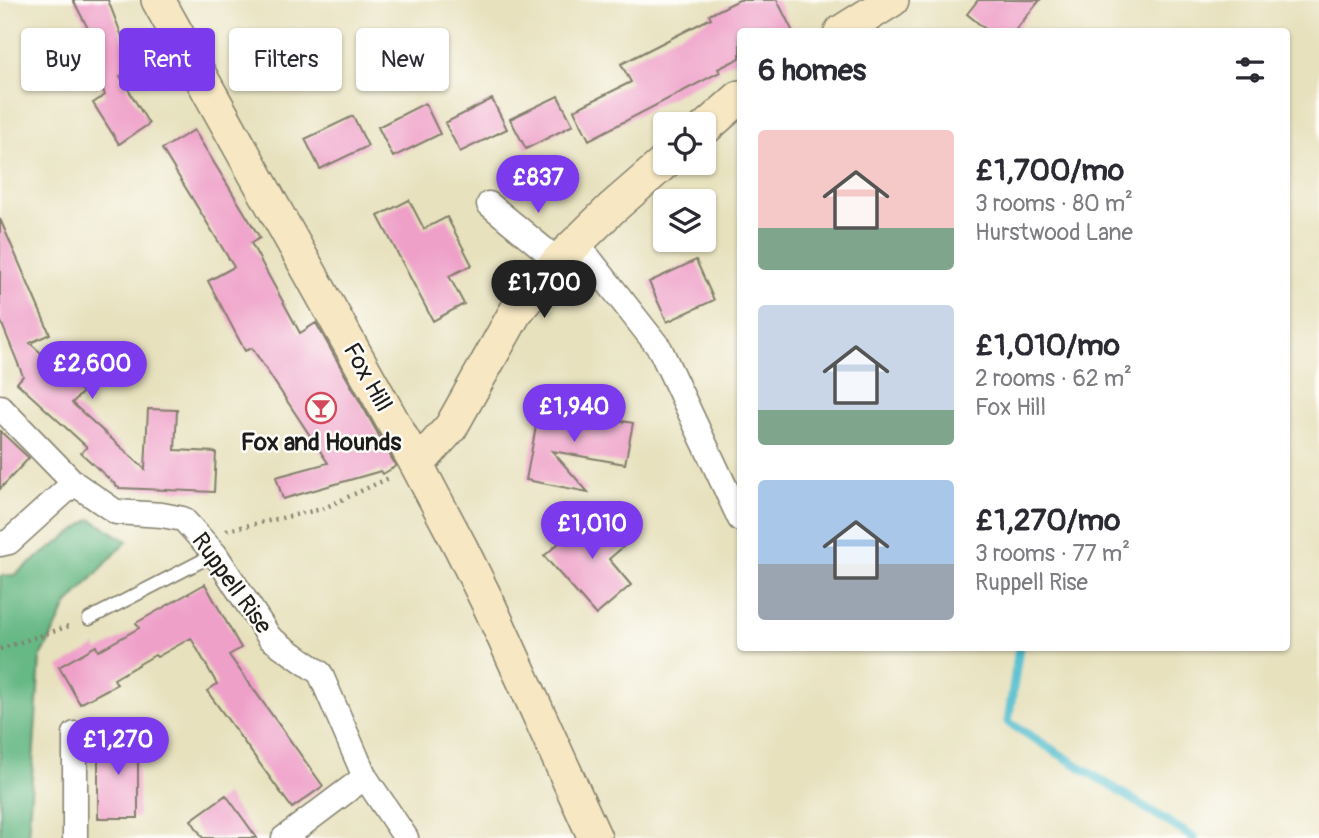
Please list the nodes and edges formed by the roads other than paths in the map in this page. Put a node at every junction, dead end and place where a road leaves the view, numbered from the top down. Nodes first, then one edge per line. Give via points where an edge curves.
1 (158, 0) edge
2 (892, 0) edge
3 (847, 28) edge
4 (737, 100) edge
5 (716, 118) edge
6 (653, 172) edge
7 (489, 204) dead end
8 (567, 252) junction
9 (0, 407) edge
10 (417, 465) junction
11 (74, 483) junction
12 (737, 513) edge
13 (0, 544) edge
14 (215, 554) junction
15 (89, 619) road end
16 (75, 734) dead end
17 (365, 777) junction
18 (75, 838) edge
19 (284, 838) edge
20 (406, 838) edge
21 (595, 838) edge

1 - 10 main road, Fox Hill
2 - 3 main road
4 - 5 main road
6 - 8 main road
7 - 8 street
8 - 10 main road via 515,313 451,426
8 - 12 street via 660,349
9 - 11 street, Ruppell Rise
10 - 21 main road, Fox Hill via 489,605
11 - 13 street via 9,542
11 - 14 street, Ruppell Rise via 116,512 183,519
14 - 15 lane
14 - 17 street, Ruppell Rise via 270,638 320,673
16 - 18 street
17 - 19 street
17 - 20 street, Ruppell Rise

